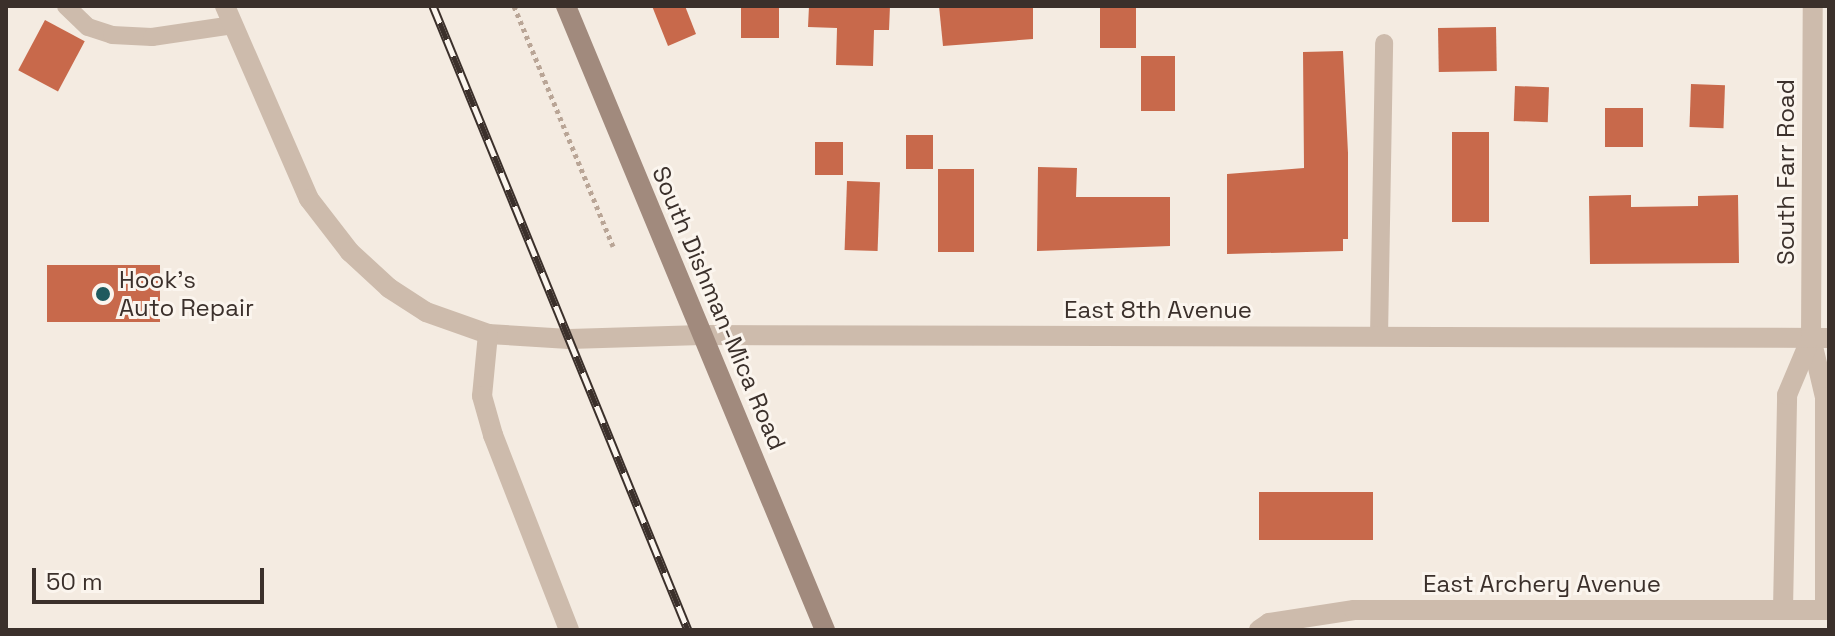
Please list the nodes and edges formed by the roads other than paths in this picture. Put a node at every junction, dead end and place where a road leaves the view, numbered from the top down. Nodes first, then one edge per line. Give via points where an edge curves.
1 (66, 6) edge
2 (566, 6) edge
3 (1813, 6) edge
4 (229, 15) edge
5 (1384, 43) dead end
6 (488, 334) junction
7 (702, 335) junction
8 (1379, 337) junction
9 (1820, 338) edge
10 (1783, 610) junction
11 (1827, 610) edge
12 (569, 630) edge
13 (825, 630) edge
14 (1259, 630) edge

1 - 4 lane via 88,27 112,35 152,37
2 - 7 main road, South Dishman-Mica Road
3 - 9 street, South Farr Road
4 - 6 street, East 8th Avenue via 291,166 330,230 414,304
5 - 8 lane
6 - 7 street, East 8th Avenue via 569,339
6 - 12 street via 482,396 489,422
7 - 8 street, East 8th Avenue
7 - 13 main road, South Dishman-Mica Road
8 - 9 street, East 8th Avenue
9 - 10 street, South Farr Road via 1787,395
9 - 11 street, South Farr Road
10 - 11 street, East Archery Avenue
10 - 14 street, East Archery Avenue via 1354,610 1269,623

